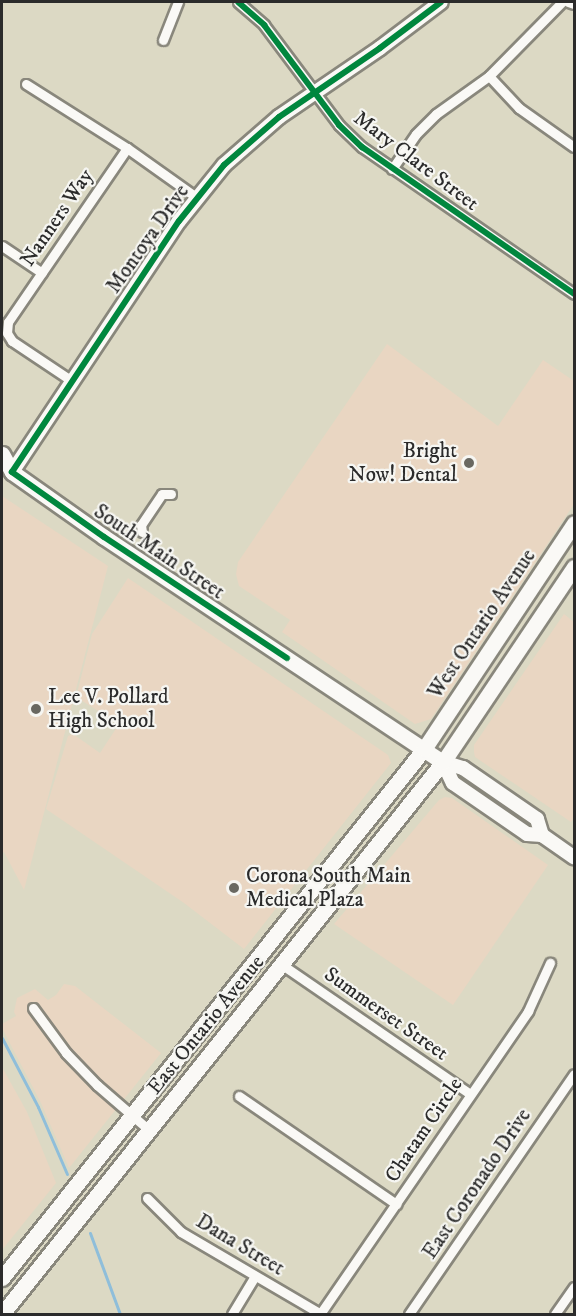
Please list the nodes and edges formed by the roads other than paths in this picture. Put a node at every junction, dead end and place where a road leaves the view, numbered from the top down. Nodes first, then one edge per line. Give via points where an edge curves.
1 (178, 2) edge
2 (238, 2) edge
3 (441, 2) edge
4 (562, 2) edge
5 (568, 2) edge
6 (574, 4) edge
7 (163, 40) dead end
8 (489, 76) junction
9 (26, 84) dead end
10 (314, 92) junction
11 (574, 147) edge
12 (127, 148) junction
13 (392, 169) junction
14 (196, 197) junction
15 (2, 246) edge
16 (42, 273) junction
17 (574, 294) edge
18 (72, 381) junction
19 (2, 454) edge
20 (7, 472) edge
21 (171, 494) dead end
22 (574, 523) edge
23 (142, 531) dead end
24 (574, 567) edge
25 (424, 749) junction
26 (443, 762) junction
27 (342, 852) junction
28 (574, 857) edge
29 (550, 963) dead end
30 (281, 964) junction
31 (33, 1008) dead end
32 (574, 1074) edge
33 (470, 1094) junction
34 (239, 1096) dead end
35 (131, 1116) junction
36 (149, 1130) junction
37 (147, 1198) dead end
38 (396, 1204) junction
39 (255, 1276) junction
40 (2, 1278) edge
41 (574, 1287) edge
42 (2, 1314) edge
43 (232, 1314) edge
44 (320, 1314) edge
45 (409, 1314) edge
46 (555, 1314) edge

1 - 7 street
2 - 10 street, Mary Clare Street via 264,25
3 - 10 street, Montoya Drive
4 - 8 street
5 - 6 street
8 - 11 street via 519,108
8 - 13 street via 436,114 416,134
9 - 12 street
10 - 13 street, Mary Clare Street via 339,125
10 - 14 street, Montoya Drive via 248,142
12 - 14 street
12 - 16 street, Nanners Way
13 - 17 street, Mary Clare Street
14 - 18 street, Montoya Drive
15 - 16 street
16 - 18 street, Nanners Way via 8,321 7,333
18 - 20 street, Montoya Drive
19 - 20 main road, South Main Street
20 - 25 main road, South Main Street
21 - 23 street via 162,494 141,525
22 - 25 main road, West Ontario Avenue
24 - 26 main road
25 - 26 main road, South Main Street
25 - 27 main road, East Ontario Avenue
26 - 28 street, South Main Street via 463,768 537,819 542,835
26 - 30 main road, East Ontario Avenue
27 - 30 main road via 324,890 279,947 276,957
27 - 35 main road, East Ontario Avenue
29 - 33 street, Chatam Circle via 528,1011
30 - 33 street, Summerset Street
30 - 36 main road, East Ontario Avenue
31 - 35 street via 66,1053
32 - 45 street, East Coronado Drive
33 - 38 street, Chatam Circle
34 - 38 street
35 - 36 street
35 - 40 main road, East Ontario Avenue
36 - 42 main road, East Ontario Avenue
37 - 39 street, Dana Street via 181,1232
38 - 44 street, Chatam Circle
39 - 43 street
39 - 44 street, Dana Street
41 - 46 street

